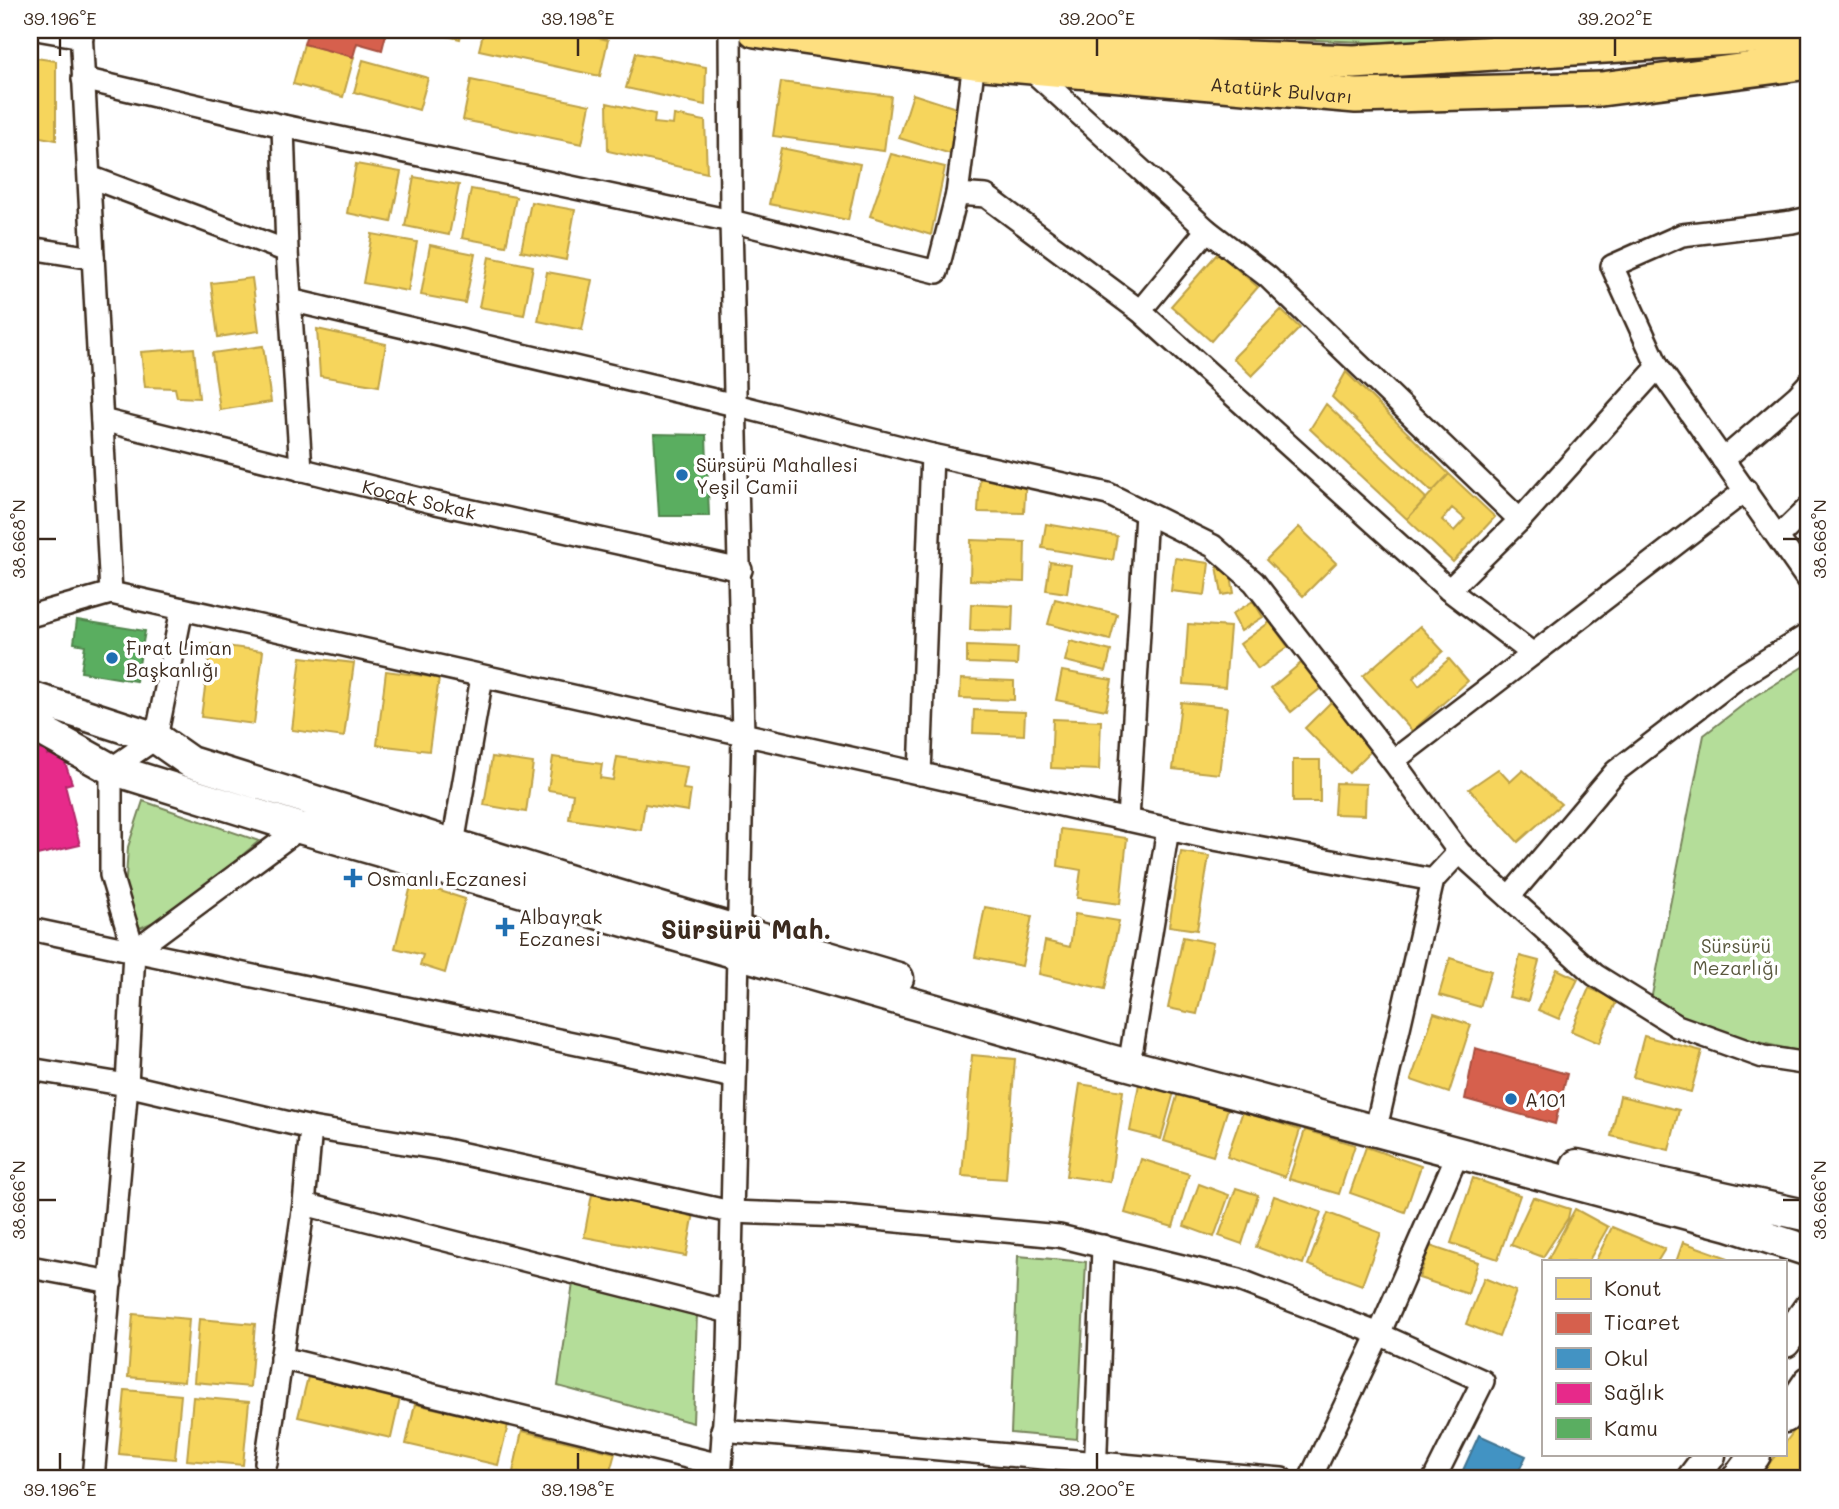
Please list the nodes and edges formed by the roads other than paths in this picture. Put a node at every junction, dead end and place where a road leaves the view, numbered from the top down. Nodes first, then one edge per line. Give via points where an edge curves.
1 (42, 30) edge
2 (730, 30) edge
3 (755, 30) edge
4 (946, 30) edge
5 (1809, 33) edge
6 (82, 34) edge
7 (974, 62) junction
8 (1809, 62) edge
9 (1029, 68) junction
10 (83, 79) junction
11 (283, 126) junction
12 (90, 177) junction
13 (957, 194) junction
14 (1801, 220) edge
15 (731, 221) junction
16 (1207, 230) junction
17 (1809, 236) edge
18 (30, 248) edge
19 (287, 251) junction
20 (93, 258) junction
21 (290, 300) junction
22 (1140, 311) junction
23 (1658, 368) junction
24 (1809, 383) edge
25 (735, 405) junction
26 (102, 420) junction
27 (932, 455) junction
28 (1723, 460) junction
29 (301, 470) junction
30 (1746, 491) junction
31 (1809, 508) edge
32 (1146, 513) junction
33 (1520, 520) junction
34 (1778, 537) junction
35 (741, 569) junction
36 (1809, 582) edge
37 (1449, 590) junction
38 (111, 593) junction
39 (182, 609) junction
40 (30, 616) edge
41 (1809, 634) edge
42 (1533, 654) junction
43 (482, 677) junction
44 (30, 697) edge
45 (30, 724) edge
46 (743, 735) junction
47 (156, 738) junction
48 (1393, 761) junction
49 (111, 769) junction
50 (920, 774) junction
51 (1128, 820) junction
52 (300, 828) junction
53 (1168, 829) junction
54 (453, 844) junction
55 (1459, 852) junction
56 (1433, 880) junction
57 (1509, 897) junction
58 (30, 929) edge
59 (738, 942) junction
60 (134, 951) junction
61 (1132, 1048) junction
62 (1809, 1064) edge
63 (30, 1069) edge
64 (734, 1077) junction
65 (127, 1085) junction
66 (1379, 1115) junction
67 (311, 1128) junction
68 (1458, 1153) junction
69 (304, 1204) junction
70 (732, 1212) junction
71 (1809, 1216) edge
72 (1103, 1246) junction
73 (1809, 1251) edge
74 (30, 1267) edge
75 (111, 1282) junction
76 (1809, 1308) edge
77 (729, 1312) junction
78 (1379, 1334) junction
79 (1786, 1341) edge
80 (281, 1358) junction
81 (1809, 1382) edge
82 (1786, 1416) edge
83 (722, 1430) junction
84 (1709, 1456) edge
85 (1754, 1456) edge
86 (266, 1463) dead end
87 (1096, 1471) edge
88 (720, 1472) edge
89 (93, 1479) edge
90 (1282, 1479) edge
91 (1310, 1479) edge
92 (1434, 1479) edge
93 (1692, 1479) edge
94 (1737, 1479) edge

1 - 6 street
2 - 15 street
3 - 7 main road, Atatürk Bulvarı
4 - 5 main road, Atatürk Bulvarı via 1069,51 1353,62
6 - 10 street
7 - 9 main road, Atatürk Bulvarı
7 - 13 street
8 - 9 main road, Atatürk Bulvarı via 1601,89 1356,96
9 - 16 street
10 - 11 street
10 - 12 street
11 - 15 street
11 - 19 street
12 - 19 street
12 - 20 street
13 - 15 street via 937,272
13 - 22 street via 986,196
14 - 17 street
14 - 23 street via 1682,235 1612,266
15 - 25 street
16 - 22 street
16 - 33 street via 1268,277
18 - 20 street
19 - 21 street
20 - 26 street
21 - 25 street
21 - 29 street
22 - 37 street
23 - 28 street
23 - 33 street
24 - 28 street
25 - 27 street
25 - 35 street
26 - 29 street, Koçak Sokak
26 - 38 street
27 - 32 street via 1108,494
27 - 50 street
28 - 30 street
29 - 35 street, Koçak Sokak
30 - 34 street
30 - 42 street
31 - 34 street
32 - 48 street via 1213,546 1254,582
32 - 51 street
33 - 37 street
34 - 36 street
35 - 46 street
37 - 42 street
38 - 39 street
38 - 40 street
39 - 43 street
39 - 47 street
41 - 57 street via 1736,679 1616,771
42 - 48 street
43 - 46 street
43 - 54 street
44 - 47 main road
45 - 49 main road
46 - 50 street
46 - 59 street
47 - 49 street
47 - 54 main road via 190,762
48 - 55 street
49 - 52 main road
49 - 60 street via 111,875
50 - 51 street
51 - 53 street
52 - 59 main road
52 - 60 street
53 - 56 street
53 - 61 street
54 - 59 main road
55 - 56 street
55 - 57 street
56 - 66 street
57 - 62 street via 1595,975 1677,1026 1763,1058
58 - 60 street
59 - 61 main road
59 - 64 street
59 - 68 main road via 1110,1060
60 - 64 street
60 - 65 street
61 - 66 main road
63 - 65 street
64 - 70 street
65 - 67 street
65 - 75 street
66 - 71 main road via 1484,1144
67 - 69 street
67 - 70 street via 441,1149
68 - 73 main road via 1729,1225
68 - 78 street
69 - 77 street
69 - 80 street
70 - 72 street via 947,1225 1059,1236
70 - 77 street
72 - 78 street via 1239,1280
72 - 87 street
74 - 75 street
75 - 89 street
76 - 79 main road
77 - 83 street
78 - 91 street
78 - 92 street via 1483,1381
80 - 86 street
80 - 88 street
81 - 82 main road
83 - 87 street
83 - 88 street
84 - 93 main road
85 - 94 main road
87 - 90 street

